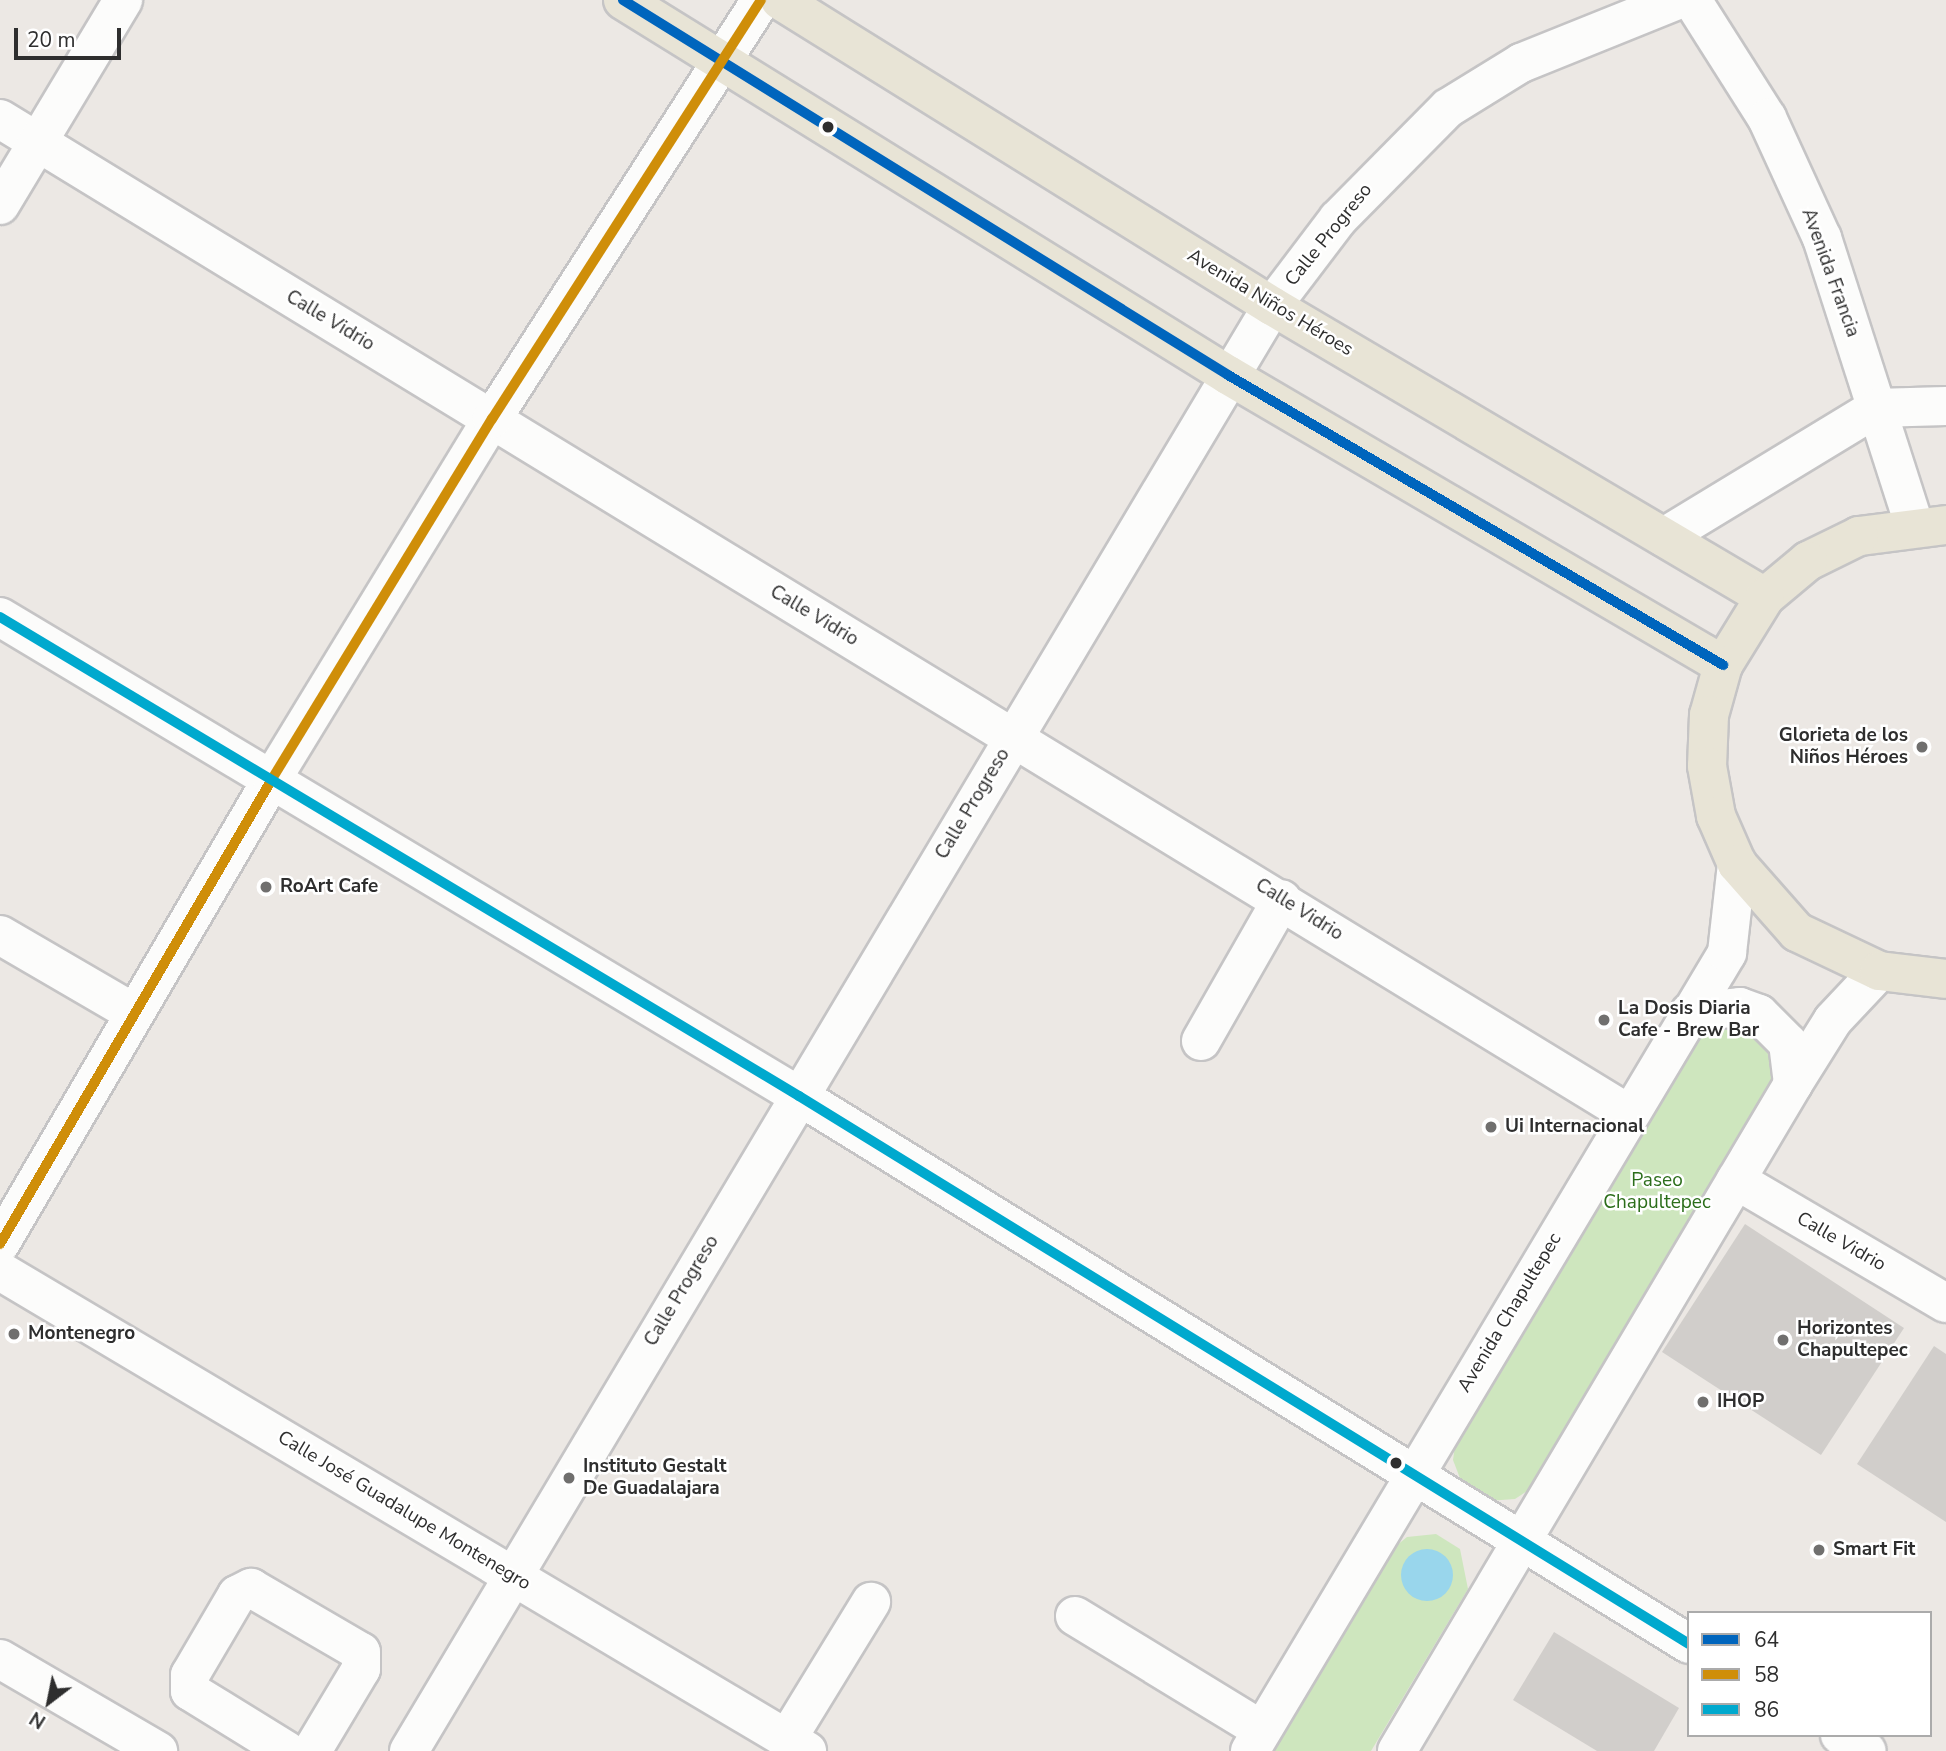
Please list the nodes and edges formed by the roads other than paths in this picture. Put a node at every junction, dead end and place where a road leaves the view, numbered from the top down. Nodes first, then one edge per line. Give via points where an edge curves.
1 (123, 0) edge
2 (623, 0) edge
3 (761, 0) edge
4 (779, 0) edge
5 (1678, 0) edge
6 (1692, 0) edge
7 (719, 59) junction
8 (0, 119) edge
9 (37, 142) junction
10 (0, 205) edge
11 (1272, 306) junction
12 (1228, 374) junction
13 (1946, 406) edge
14 (1877, 408) junction
15 (492, 419) junction
16 (1930, 524) edge
17 (1664, 537) junction
18 (1765, 597) junction
19 (0, 617) edge
20 (1723, 665) junction
21 (1012, 737) junction
22 (272, 779) junction
23 (1737, 863) junction
24 (1282, 899) junction
25 (0, 935) edge
26 (1879, 971) junction
27 (1946, 979) edge
28 (1690, 1012) junction
29 (134, 1013) junction
30 (1201, 1041) dead end
31 (1793, 1084) junction
32 (799, 1096) junction
33 (1629, 1114) junction
34 (1736, 1180) junction
35 (0, 1244) edge
36 (0, 1271) edge
37 (1946, 1302) edge
38 (1412, 1477) junction
39 (1520, 1543) junction
40 (513, 1576) junction
41 (871, 1602) dead end
42 (1075, 1616) dead end
43 (1687, 1643) edge
44 (0, 1659) edge
45 (1843, 1737) edge
46 (1256, 1741) edge
47 (797, 1745) edge
48 (158, 1751) edge
49 (286, 1751) edge
50 (312, 1751) edge
51 (408, 1751) edge
52 (1397, 1751) edge
53 (1867, 1751) edge

1 - 9 street
2 - 7 main road
3 - 7 street
4 - 11 main road, Avenida Niños Héroes
5 - 11 street, Calle Progreso via 1521,63 1448,108 1338,219
6 - 14 street, Avenida Francia via 1767,118 1811,214
7 - 12 main road
7 - 15 street
8 - 9 street, Calle Vidrio
9 - 10 street
9 - 15 street, Calle Vidrio
11 - 12 street, Calle Progreso
11 - 17 main road, Avenida Niños Héroes
12 - 20 main road
12 - 21 street, Calle Progreso
13 - 14 street
14 - 16 street, Avenida Francia
14 - 17 street
15 - 21 street, Calle Vidrio
15 - 22 street
16 - 18 main road via 1859,536 1808,561
17 - 18 main road, Avenida Niños Héroes
18 - 20 main road
19 - 22 street
20 - 23 main road via 1709,715 1707,766 1716,816
21 - 24 street, Calle Vidrio
21 - 32 street, Calle Progreso
22 - 29 street
22 - 32 street
23 - 26 main road via 1797,932
23 - 28 street, Avenida Chapultepec via 1727,953
24 - 30 street
24 - 33 street, Calle Vidrio
25 - 29 street
26 - 27 main road
26 - 31 street via 1833,1020
28 - 31 street via 1740,1007 1759,1014 1788,1043
28 - 33 street, Avenida Chapultepec
29 - 35 street
31 - 34 street
32 - 38 street
32 - 40 street, Calle Progreso
33 - 38 street, Avenida Chapultepec
34 - 37 street, Calle Vidrio
34 - 39 street
36 - 40 street, Calle José Guadalupe Montenegro
38 - 39 street
38 - 46 street, Avenida Chapultepec
39 - 43 street
39 - 52 street
40 - 47 street, Calle José Guadalupe Montenegro
40 - 51 street, Calle Progreso
41 - 47 street
42 - 46 street
44 - 48 street
45 - 53 street
49 - 50 street via 190,1691 190,1675 223,1618 237,1595 251,1588 361,1653 361,1669

